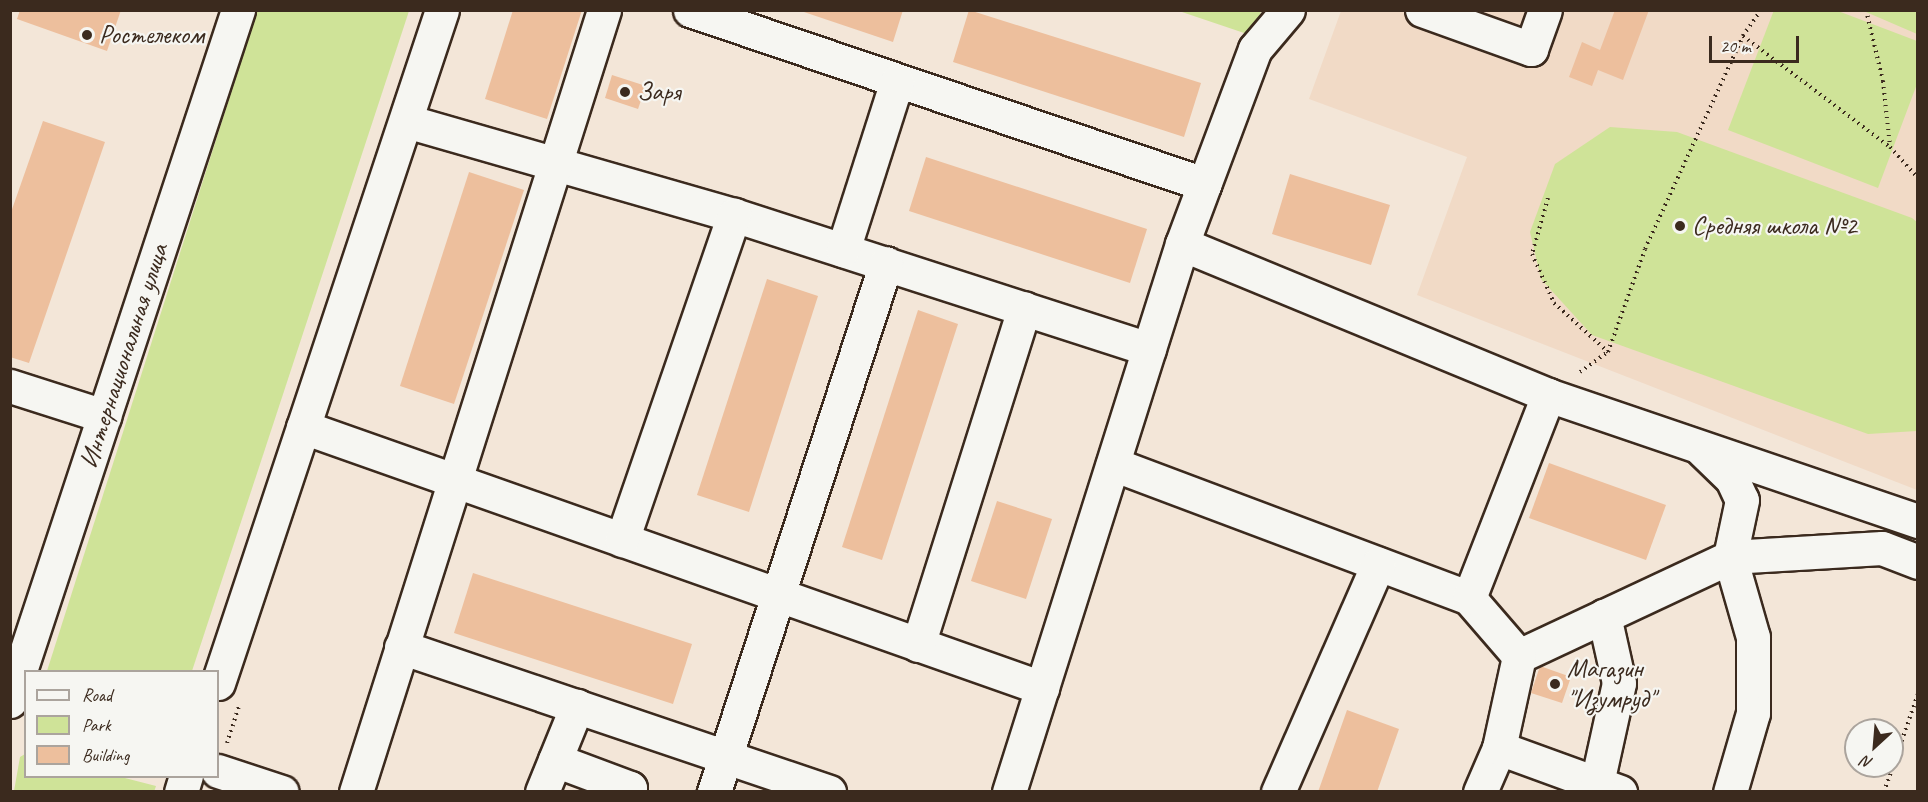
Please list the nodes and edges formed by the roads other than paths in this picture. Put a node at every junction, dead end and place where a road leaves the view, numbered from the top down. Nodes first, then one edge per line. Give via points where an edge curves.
1 (238, 10) edge
2 (442, 10) edge
3 (604, 10) edge
4 (690, 10) edge
5 (1288, 10) edge
6 (1422, 10) edge
7 (1545, 10) edge
8 (897, 81) junction
9 (406, 121) junction
10 (551, 165) junction
11 (1204, 184) junction
12 (734, 215) junction
13 (1182, 244) junction
14 (843, 250) junction
15 (886, 263) junction
16 (1024, 308) junction
17 (1149, 349) junction
18 (10, 386) edge
19 (1548, 395) junction
20 (105, 416) junction
21 (303, 428) junction
22 (1697, 445) junction
23 (1113, 464) junction
24 (453, 480) junction
25 (1917, 521) edge
26 (622, 540) junction
27 (1730, 557) junction
28 (1917, 562) edge
29 (1378, 564) junction
30 (779, 595) junction
31 (1469, 598) junction
32 (1604, 616) junction
33 (918, 645) junction
34 (401, 647) junction
35 (1519, 656) junction
36 (219, 680) edge
37 (1042, 688) junction
38 (10, 702) edge
39 (577, 706) junction
40 (1499, 748) junction
41 (726, 755) junction
42 (555, 760) junction
43 (219, 771) edge
44 (1609, 787) edge
45 (282, 792) edge
46 (356, 792) edge
47 (543, 792) edge
48 (629, 792) edge
49 (714, 792) edge
50 (829, 792) edge
51 (1009, 792) edge
52 (1278, 792) edge
53 (1480, 792) edge
54 (1730, 792) edge

1 - 20 main road, Интернациональная улица
2 - 9 main road
3 - 10 main road
4 - 8 main road
5 - 11 main road via 1255,49
6 - 7 main road via 1531,49
8 - 11 main road
8 - 14 main road
9 - 10 main road
9 - 21 main road
10 - 12 main road
10 - 24 main road
11 - 13 main road
12 - 14 main road
12 - 26 main road
13 - 17 main road
13 - 19 main road
14 - 15 main road
15 - 16 main road
15 - 30 main road
16 - 17 main road
16 - 33 main road
17 - 23 main road
18 - 20 main road
19 - 22 main road
19 - 31 main road
20 - 38 main road, Интернациональная улица
21 - 24 main road
21 - 36 main road
22 - 25 main road
22 - 27 main road via 1732,479 1742,500
23 - 29 main road
23 - 37 main road
24 - 26 main road
24 - 34 main road
26 - 30 main road
27 - 28 main road via 1882,548
27 - 32 main road
27 - 54 main road via 1752,636 1753,713
29 - 31 main road
29 - 52 main road
30 - 33 main road
30 - 41 main road
31 - 35 main road
32 - 35 main road
32 - 44 main road via 1619,683
33 - 37 main road
34 - 39 main road
34 - 46 main road
35 - 40 main road
37 - 51 main road
39 - 41 main road
39 - 42 main road
40 - 44 main road
40 - 53 main road
41 - 49 main road
41 - 50 main road
42 - 47 main road
42 - 48 main road via 630,788
43 - 45 main road

